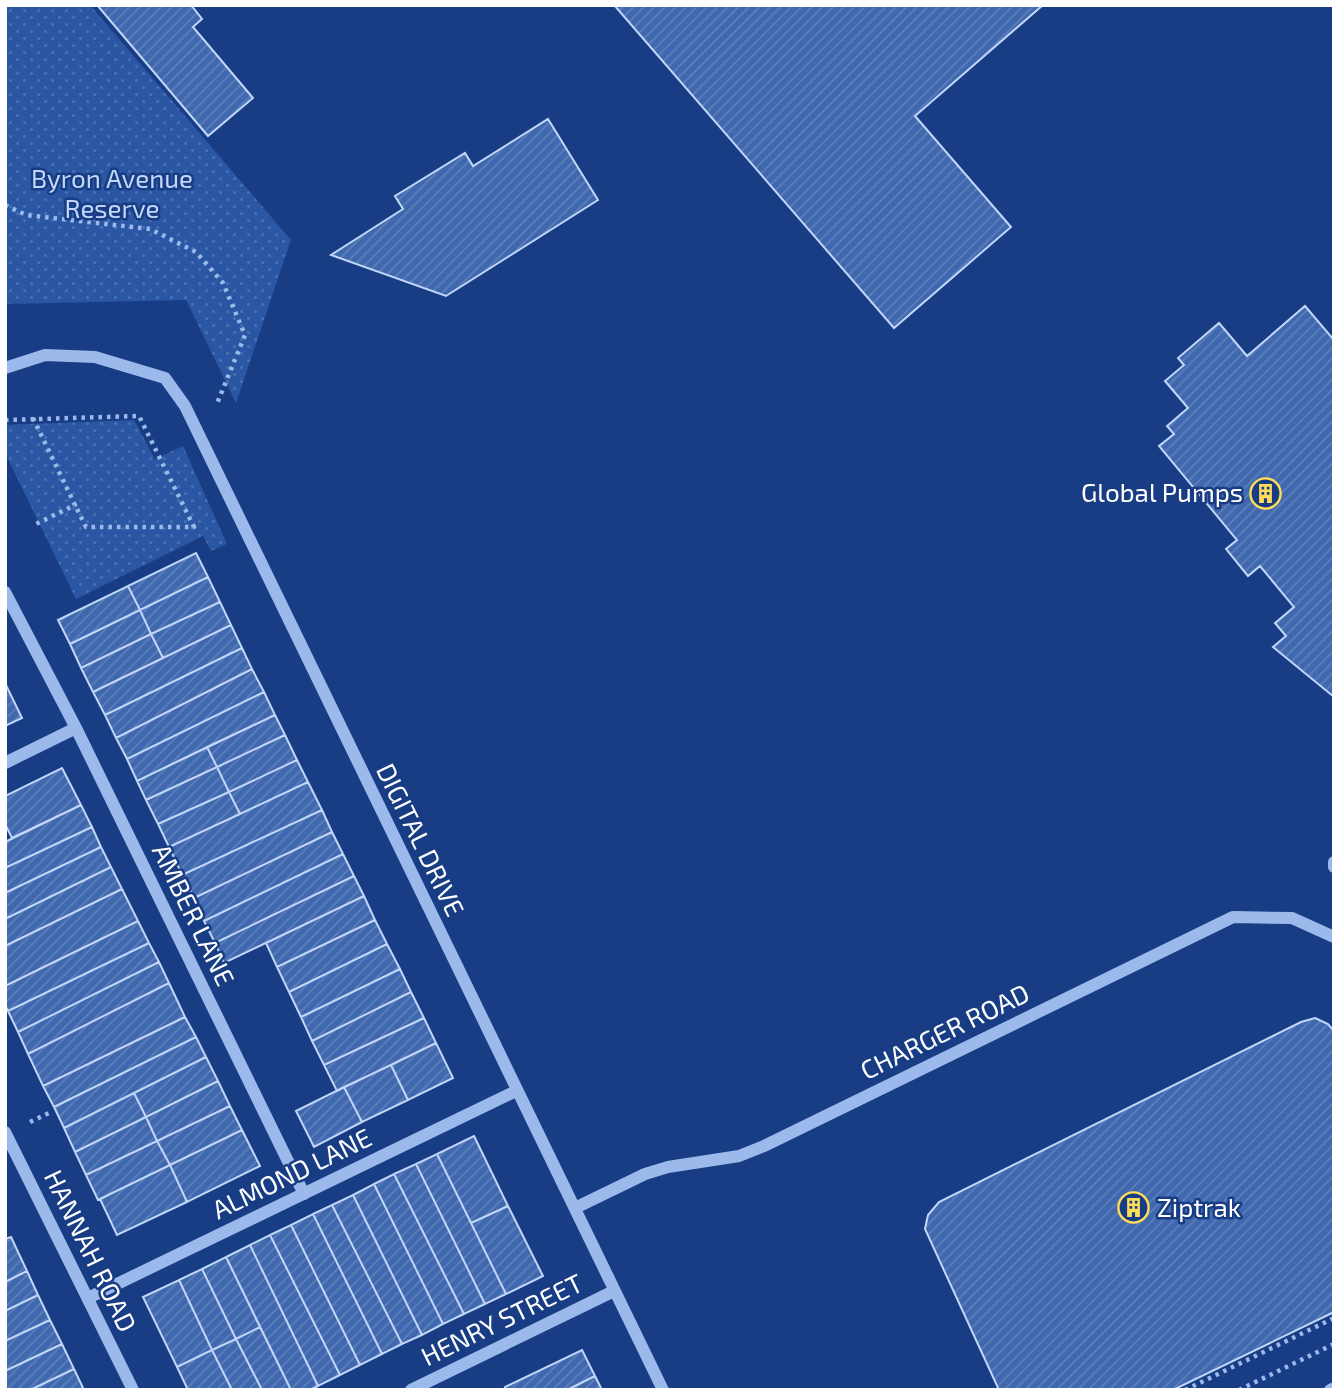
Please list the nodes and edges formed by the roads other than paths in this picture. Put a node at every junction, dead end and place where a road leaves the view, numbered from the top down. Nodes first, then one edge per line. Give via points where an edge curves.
1 (5, 368) edge
2 (5, 592) edge
3 (76, 728) junction
4 (5, 763) edge
5 (1334, 937) edge
6 (516, 1091) junction
7 (5, 1132) edge
8 (304, 1194) junction
9 (575, 1208) junction
10 (614, 1291) junction
11 (88, 1298) junction
12 (133, 1390) edge
13 (411, 1390) edge
14 (663, 1390) edge

1 - 6 street, DIGITAL DRIVE via 45,355 95,357 165,377 185,406
2 - 3 street, AMBER LANE
3 - 4 street
3 - 8 street, AMBER LANE
5 - 9 street, CHARGER ROAD via 1292,918 1233,917 764,1146 739,1156 645,1174
6 - 8 street, ALMOND LANE
6 - 9 street, DIGITAL DRIVE
7 - 11 street, HANNAH ROAD
8 - 11 street, ALMOND LANE
9 - 10 street, DIGITAL DRIVE
10 - 13 street, HENRY STREET
10 - 14 street, DIGITAL DRIVE
11 - 12 street, HANNAH ROAD

